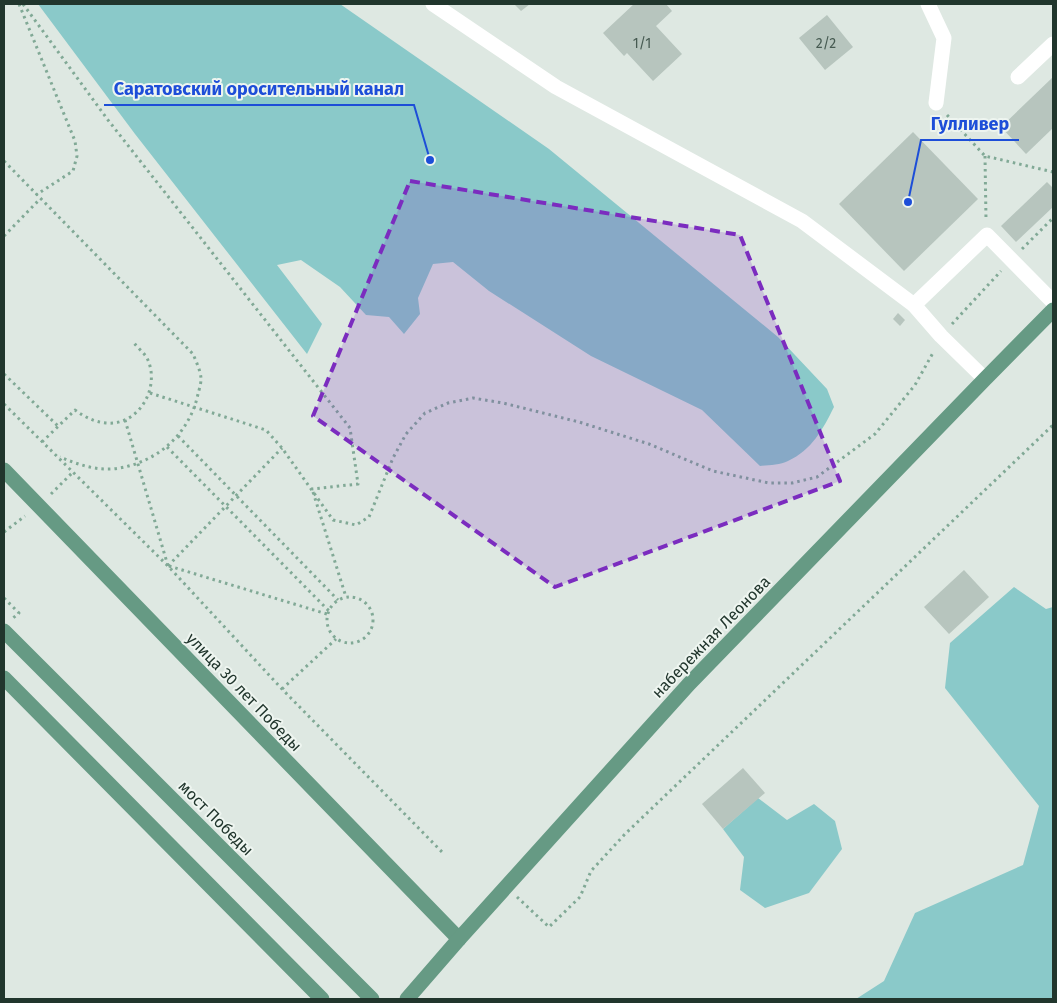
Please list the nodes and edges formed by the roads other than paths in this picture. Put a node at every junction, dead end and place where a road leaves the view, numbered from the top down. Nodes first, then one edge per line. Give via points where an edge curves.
1 (433, 4) edge
2 (928, 4) edge
3 (1053, 44) edge
4 (1018, 77) dead end
5 (936, 104) road end
6 (1053, 302) edge
7 (914, 305) junction
8 (1053, 310) edge
9 (985, 379) junction
10 (4, 470) edge
11 (8, 625) edge
12 (8, 682) edge
13 (459, 939) junction
14 (322, 999) edge
15 (372, 999) edge
16 (408, 999) edge

1 - 7 lane via 556,87 802,221
2 - 5 lane via 944,38
3 - 4 lane
6 - 7 lane via 987,235
7 - 9 lane via 940,336
8 - 9 main road, набережная Леонова
9 - 13 main road, набережная Леонова via 689,684
10 - 13 main road, улица 30 лет Победы
11 - 15 main road, мост Победы via 34,661
12 - 14 main road
13 - 16 main road, набережная Леонова

